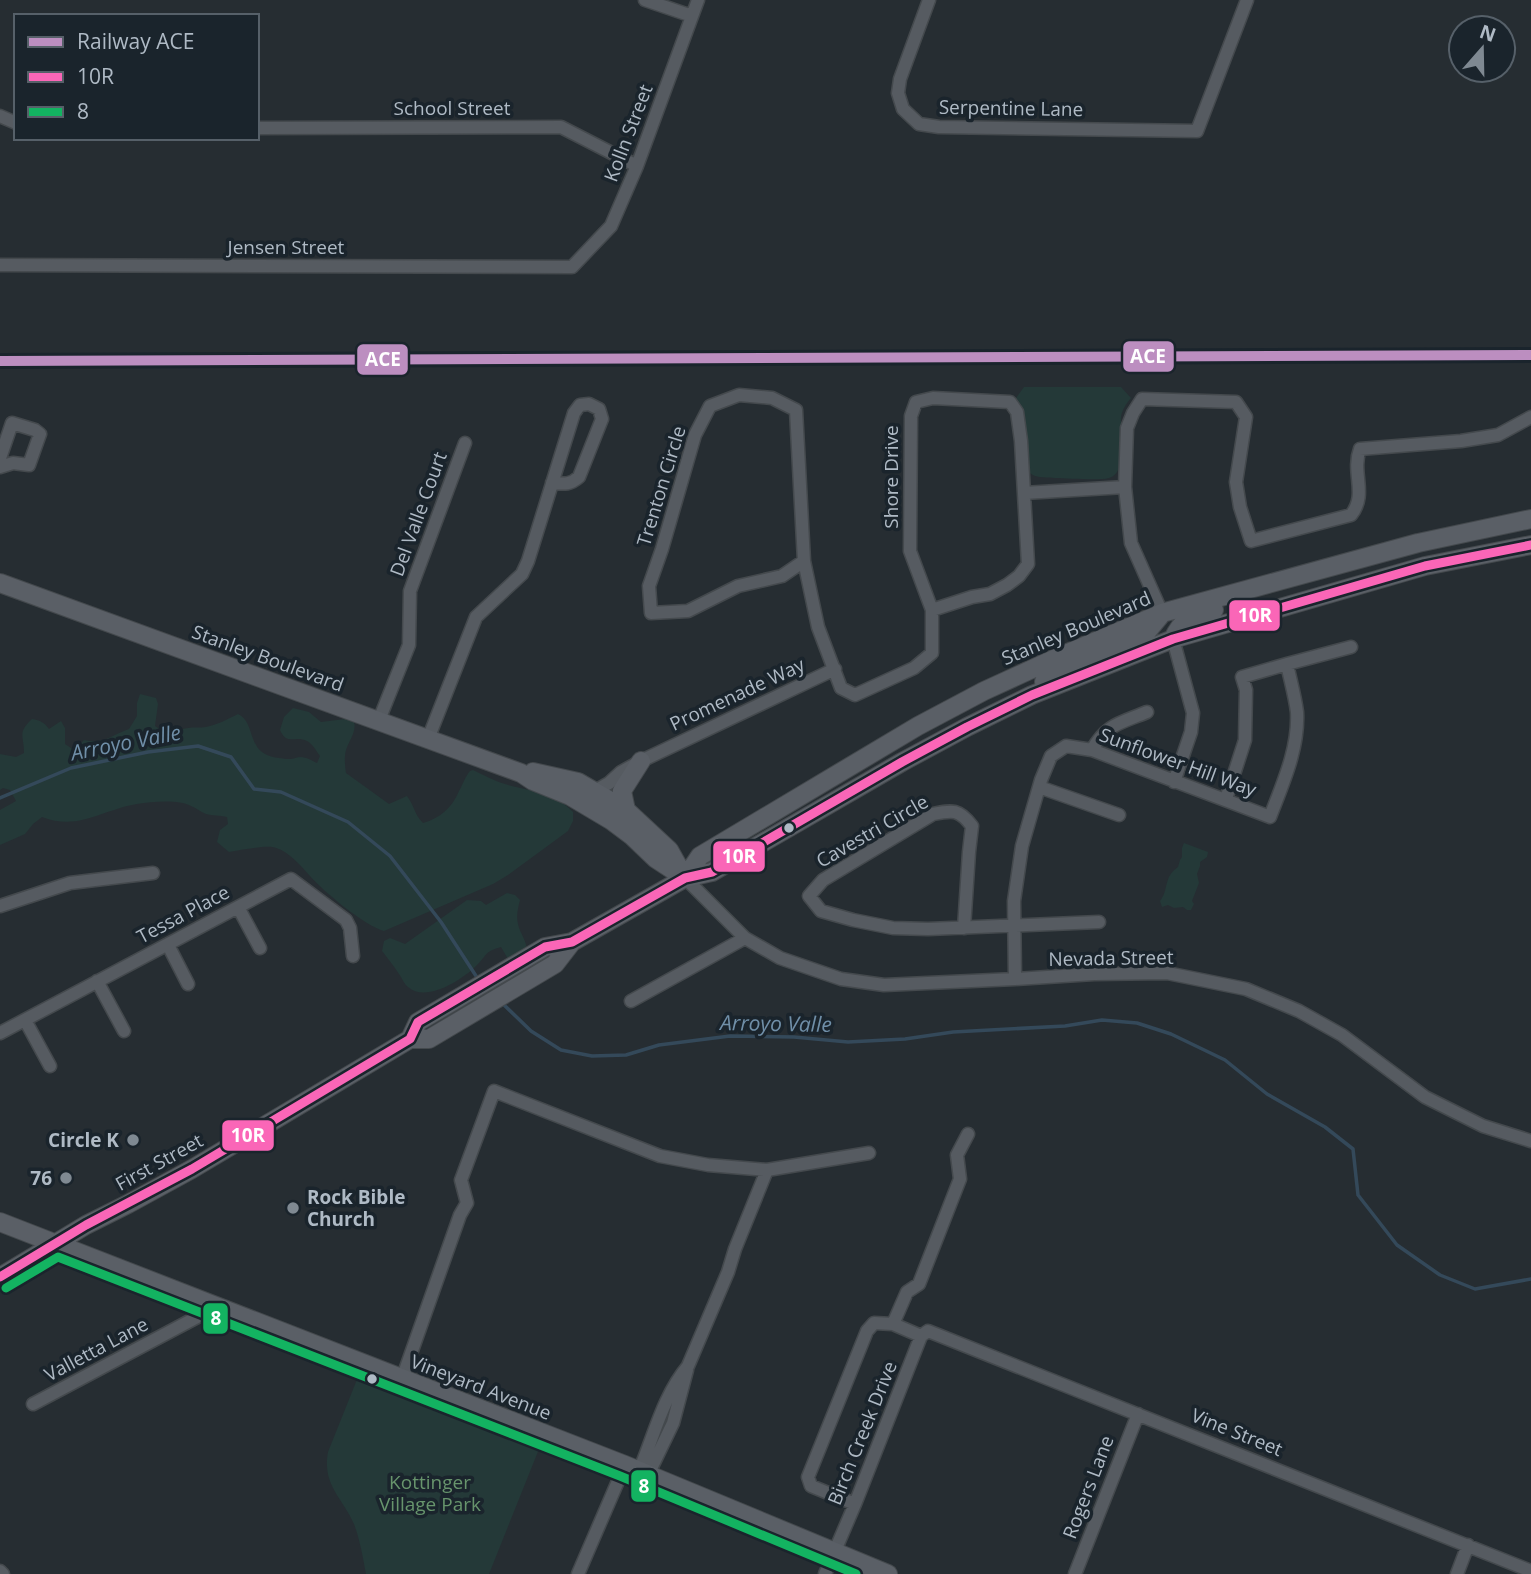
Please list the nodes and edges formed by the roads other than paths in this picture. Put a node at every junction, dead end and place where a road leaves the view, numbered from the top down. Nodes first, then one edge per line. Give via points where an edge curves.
1 (645, 0) edge
2 (698, 0) edge
3 (929, 0) edge
4 (1247, 0) edge
5 (692, 16) junction
6 (259, 128) edge
7 (637, 166) junction
8 (0, 265) edge
9 (572, 267) joint
10 (1531, 416) edge
11 (465, 443) dead end
12 (0, 457) edge
13 (0, 467) edge
14 (552, 483) junction
15 (1125, 487) junction
16 (1024, 493) junction
17 (1531, 519) edge
18 (1418, 543) junction
19 (1531, 545) edge
20 (804, 561) junction
21 (1425, 566) junction
22 (1311, 572) junction
23 (0, 583) edge
24 (932, 610) junction
25 (1162, 613) junction
26 (1173, 639) junction
27 (1351, 647) dead end
28 (1286, 664) junction
29 (835, 669) junction
30 (1032, 695) junction
31 (1147, 712) dead end
32 (379, 720) junction
33 (428, 739) junction
34 (1092, 750) junction
35 (641, 761) junction
36 (521, 773) junction
37 (1174, 782) junction
38 (1039, 787) junction
39 (595, 791) junction
40 (1226, 799) junction
41 (626, 810) junction
42 (1119, 816) dead end
43 (153, 873) dead end
44 (685, 878) junction
45 (0, 906) edge
46 (238, 907) junction
47 (1099, 922) dead end
48 (1014, 925) junction
49 (964, 928) junction
50 (745, 938) junction
51 (572, 943) junction
52 (167, 945) junction
53 (260, 948) dead end
54 (353, 956) dead end
55 (1015, 979) junction
56 (97, 981) junction
57 (188, 984) dead end
58 (631, 1001) dead end
59 (25, 1020) junction
60 (124, 1031) dead end
61 (0, 1033) edge
62 (410, 1039) junction
63 (50, 1066) dead end
64 (968, 1133) dead end
65 (1531, 1141) edge
66 (869, 1153) dead end
67 (767, 1170) junction
68 (0, 1222) edge
69 (57, 1244) junction
70 (0, 1277) edge
71 (211, 1305) junction
72 (893, 1324) junction
73 (925, 1333) junction
74 (402, 1379) junction
75 (33, 1405) dead end
76 (1138, 1413) junction
77 (637, 1470) junction
78 (855, 1504) junction
79 (1468, 1545) junction
80 (834, 1552) junction
81 (1531, 1571) edge
82 (579, 1574) edge
83 (825, 1574) edge
84 (888, 1574) edge
85 (1075, 1574) edge
86 (1457, 1574) edge

1 - 5 street
2 - 5 street, Kolln Street
3 - 4 street, Serpentine Lane via 898,93 903,109 919,124 1196,131
5 - 7 street, Kolln Street
6 - 7 street, School Street via 561,127
7 - 9 street, Kolln Street via 611,226
8 - 9 street, Jensen Street
10 - 15 street via 1498,435 1360,449 1356,459 1360,498 1351,515 1251,541 1236,482 1247,417 1236,402 1142,399 1126,428
11 - 32 street, Del Valle Court via 410,591 409,645
12 - 13 street via 12,423 40,434 29,465
14 - 14 street via 574,413 580,405 589,404 599,410 602,419 579,477 568,484
14 - 33 street via 522,574 476,617
15 - 16 street
15 - 25 street via 1131,542
16 - 24 street via 1028,564 990,594
16 - 24 street, Shore Drive via 1017,412 1010,402 933,398 916,402 911,416 910,551
17 - 18 main road, Stanley Boulevard
18 - 21 main road
18 - 22 main road, Stanley Boulevard
19 - 21 main road
20 - 20 street, Trenton Circle via 796,410 772,398 739,395 710,406 695,435 649,586 651,613 688,611 738,586 782,576
20 - 29 street, Trenton Circle via 818,627
21 - 26 main road
22 - 25 main road, Stanley Boulevard
22 - 26 main road via 1267,593 1197,615 1178,626
23 - 32 main road, Stanley Boulevard
24 - 29 street, Promenade Way via 932,653 914,667 855,695 841,688
25 - 30 main road via 1145,634 1060,671
25 - 44 main road, Stanley Boulevard via 1056,658 918,726 697,858
26 - 30 main road
26 - 37 street via 1193,713
27 - 28 street
28 - 40 street via 1242,677 1245,740
28 - 40 street, Sunflower Hill Way via 1297,712 1294,744 1270,817
29 - 35 street, Promenade Way
30 - 44 main road via 902,762 712,872
31 - 34 street via 1109,728
32 - 33 main road, Stanley Boulevard
33 - 36 main road, Stanley Boulevard
34 - 37 street, Sunflower Hill Way
34 - 38 street, Sunflower Hill Way via 1066,746 1051,756
35 - 39 street, Promenade Way
35 - 41 main road via 622,791
36 - 39 main road, Stanley Boulevard via 568,779
36 - 44 main road, Stanley Boulevard via 612,821
37 - 40 street, Sunflower Hill Way
38 - 42 street
38 - 48 street, Sunflower Hill Way via 1022,846
39 - 41 main road, Stanley Boulevard
41 - 44 main road, Stanley Boulevard via 669,850
43 - 45 street via 70,883
44 - 50 street, Nevada Street
44 - 51 main road
46 - 52 street, Tessa Place
46 - 53 street
46 - 54 street, Tessa Place via 291,879 346,920
47 - 48 street, Cavestri Circle
48 - 49 street, Cavestri Circle
48 - 55 street, Sunflower Hill Way
49 - 49 street, Cavestri Circle via 893,928 853,920 821,911 809,896 823,880 933,814 950,811 964,815 972,826
50 - 55 street, Nevada Street via 780,958 841,979 884,985
50 - 58 street
51 - 62 main road via 555,964 429,1040
51 - 62 main road via 545,947 418,1022
52 - 56 street, Tessa Place
52 - 57 street
55 - 65 street, Nevada Street via 1167,973 1246,989 1342,1035 1425,1097 1483,1126
56 - 59 street, Tessa Place
56 - 60 street
59 - 61 street, Tessa Place
59 - 63 street
62 - 69 main road, First Street
64 - 72 street via 957,1155 960,1179 919,1284 906,1292
66 - 67 street
67 - 74 street via 660,1156 494,1091 461,1180 467,1203
67 - 77 street via 688,1366 673,1423
68 - 69 main road, Vineyard Avenue
69 - 70 main road, First Street
69 - 71 main road, Vineyard Avenue
71 - 74 main road, Vineyard Avenue
71 - 75 street, Valletta Lane via 203,1314
72 - 73 street, Vine Street
72 - 78 street via 874,1323 867,1331 808,1477 811,1486
73 - 76 street, Vine Street
73 - 78 street, Birch Creek Drive
74 - 77 main road, Vineyard Avenue
76 - 79 street, Vine Street
76 - 85 street, Rogers Lane
77 - 80 main road, Vineyard Avenue
77 - 82 street
78 - 80 street, Birch Creek Drive
79 - 81 street, Vine Street
79 - 86 street
80 - 83 street, Birch Creek Drive
80 - 84 main road, Vineyard Avenue

